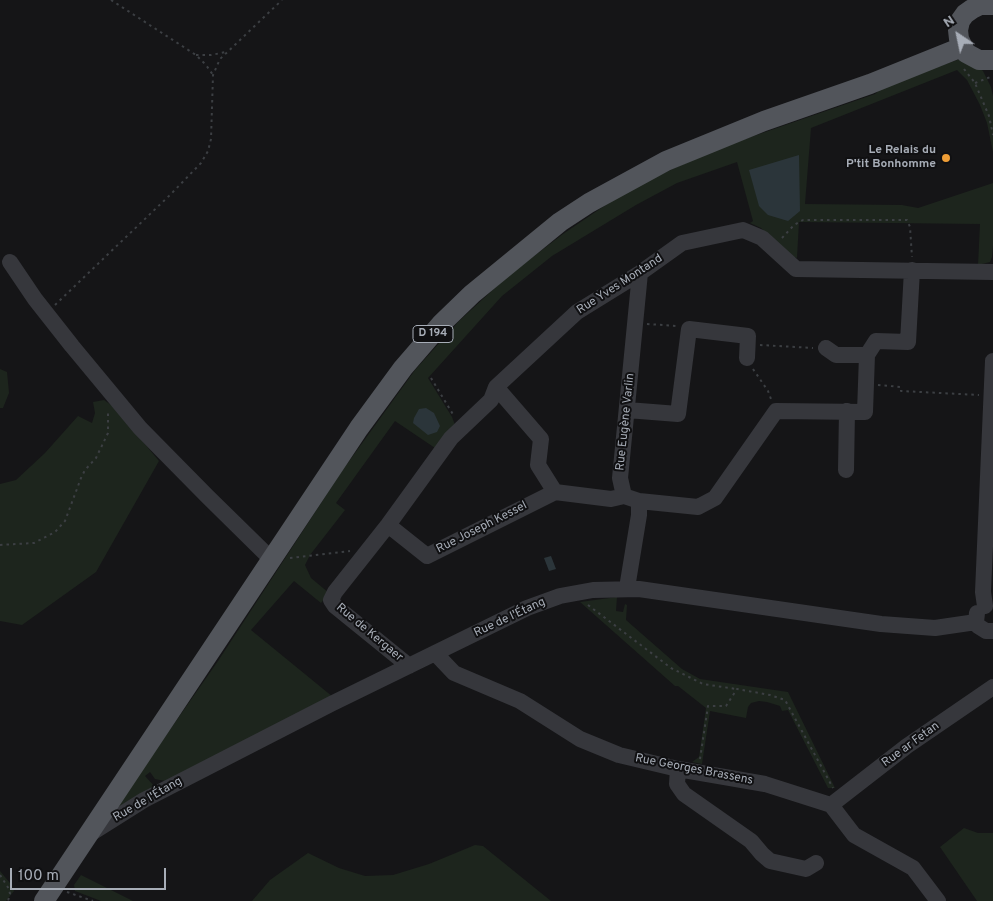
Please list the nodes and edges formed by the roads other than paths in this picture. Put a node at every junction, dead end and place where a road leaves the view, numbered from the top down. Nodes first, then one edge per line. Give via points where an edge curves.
1 (984, 4) edge
2 (962, 47) junction
3 (993, 60) edge
4 (10, 262) dead end
5 (912, 270) junction
6 (993, 272) edge
7 (640, 273) junction
8 (826, 348) road end
9 (747, 351) road end
10 (867, 355) junction
11 (993, 361) edge
12 (496, 387) junction
13 (990, 391) edge
14 (627, 410) junction
15 (847, 412) junction
16 (846, 470) dead end
17 (555, 492) junction
18 (632, 499) junction
19 (388, 525) junction
20 (273, 558) junction
21 (627, 588) junction
22 (331, 600) joint
23 (989, 606) edge
24 (976, 622) junction
25 (993, 631) edge
26 (435, 653) junction
27 (408, 666) junction
28 (993, 688) edge
29 (678, 769) junction
30 (835, 802) junction
31 (88, 835) junction
32 (816, 863) dead end
33 (44, 901) edge
34 (938, 901) edge

1 - 2 main road via 965,14 960,22 958,30
2 - 3 main road via 979,60
2 - 20 main road, D 194 via 870,84 764,120 666,161 560,222 472,294 403,368
4 - 20 street via 46,313 140,428
5 - 6 street, Rue Yves Montand
5 - 7 street, Rue Yves Montand via 796,269 762,238 743,230 682,243
5 - 10 street via 908,342 876,341
7 - 12 street, Rue Yves Montand via 577,312
7 - 14 street, Rue Eugène Varlin
8 - 10 street via 836,355
9 - 14 street via 748,336 689,329 678,414
10 - 15 street via 865,412
11 - 13 street
12 - 17 street via 541,439 538,465
12 - 19 street, Rue Yves Montand via 491,400 451,438
13 - 23 street via 983,592
14 - 18 street, Rue Eugène Varlin via 620,478
15 - 16 street
15 - 18 street via 776,411 715,498 698,507
17 - 18 street
17 - 19 street, Rue Joseph Kessel via 427,556
18 - 21 street, Rue Eugène Varlin via 639,515
19 - 22 street, Rue Yves Montand
20 - 31 main road, D 194
21 - 24 street, Rue de l'Étang via 881,624 935,628
21 - 26 street, Rue de l'Étang via 560,596 527,608
22 - 27 street, Rue de Kergaer
23 - 24 street via 977,612
24 - 25 street via 982,630
26 - 27 street, Rue de l'Étang
26 - 29 street, Rue Georges Brassens via 454,673 520,701 580,739 619,755
27 - 31 street, Rue de l'Étang via 144,800
28 - 30 street, Rue ar Fetan via 907,746
29 - 30 street, Rue Georges Brassens via 765,784
29 - 32 street via 677,784 684,794 751,840 770,861 806,869
30 - 34 street via 854,835 913,868
31 - 33 main road, D 194

